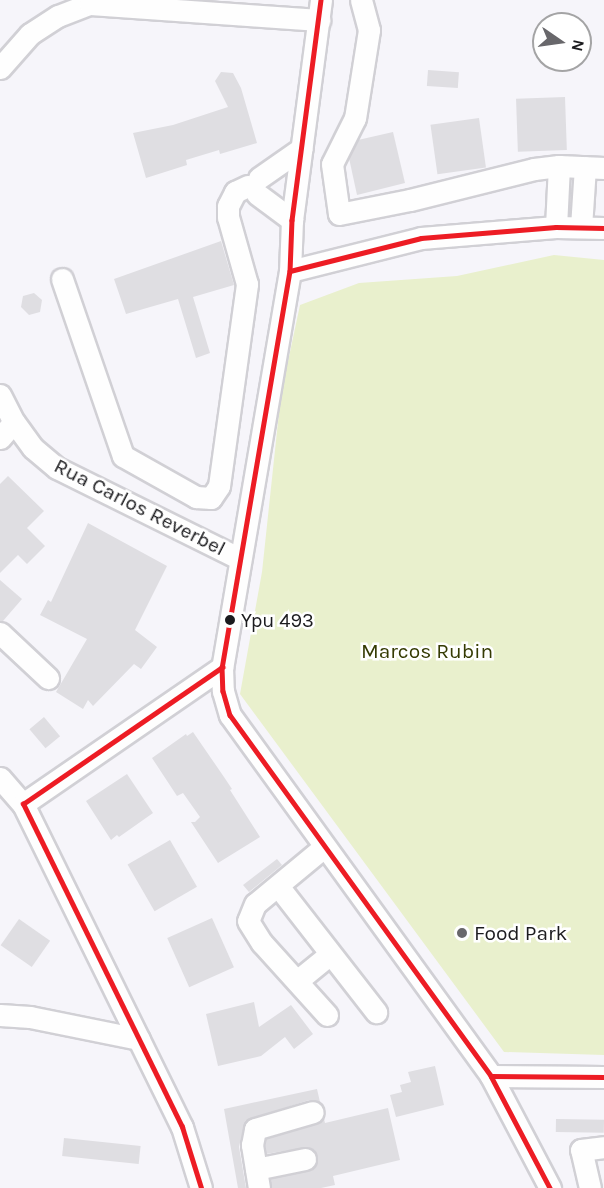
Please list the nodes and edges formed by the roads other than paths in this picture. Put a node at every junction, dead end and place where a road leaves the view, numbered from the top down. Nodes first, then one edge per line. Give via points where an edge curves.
1 (361, 0) edge
2 (320, 10) edge
3 (0, 68) edge
4 (302, 148) junction
5 (559, 166) junction
6 (595, 168) edge
7 (255, 186) junction
8 (292, 220) junction
9 (556, 227) junction
10 (581, 227) junction
11 (604, 228) edge
12 (290, 271) junction
13 (62, 279) dead end
14 (0, 395) edge
15 (14, 422) junction
16 (0, 438) edge
17 (240, 559) junction
18 (0, 633) edge
19 (222, 667) junction
20 (48, 678) dead end
21 (0, 778) edge
22 (22, 804) junction
23 (324, 847) junction
24 (278, 886) junction
25 (329, 955) junction
26 (297, 981) junction
27 (376, 1012) dead end
28 (0, 1015) edge
29 (327, 1015) dead end
30 (139, 1039) junction
31 (491, 1076) junction
32 (604, 1077) edge
33 (313, 1112) dead end
34 (604, 1147) edge
35 (305, 1159) dead end
36 (257, 1179) edge
37 (201, 1188) edge
38 (550, 1188) edge
39 (590, 1188) edge

1 - 5 street via 369,30 355,118 332,164 339,214
2 - 3 street via 90,3 58,16 30,34
2 - 4 street
4 - 7 street
4 - 8 street
5 - 6 street
5 - 9 street
6 - 10 street
7 - 8 street
7 - 13 street via 235,192 228,206 247,284 219,486 211,498 196,497 123,456
8 - 12 street
9 - 10 street
9 - 12 street via 421,238
10 - 11 street
12 - 17 street
14 - 15 street, Rua Carlos Reverbel
15 - 16 street
15 - 17 street, Rua Carlos Reverbel via 33,447 57,468
17 - 19 street
18 - 20 street
19 - 22 street
19 - 23 street via 230,715
21 - 22 street
22 - 30 street
23 - 24 street
23 - 31 street
24 - 25 street
24 - 26 street via 255,904 248,921 261,943
25 - 26 street
25 - 27 street
26 - 29 street
28 - 30 street via 30,1017
30 - 37 street via 182,1126
31 - 32 street
31 - 38 street
33 - 36 street via 255,1129 252,1145
34 - 39 street via 581,1150
35 - 36 street

